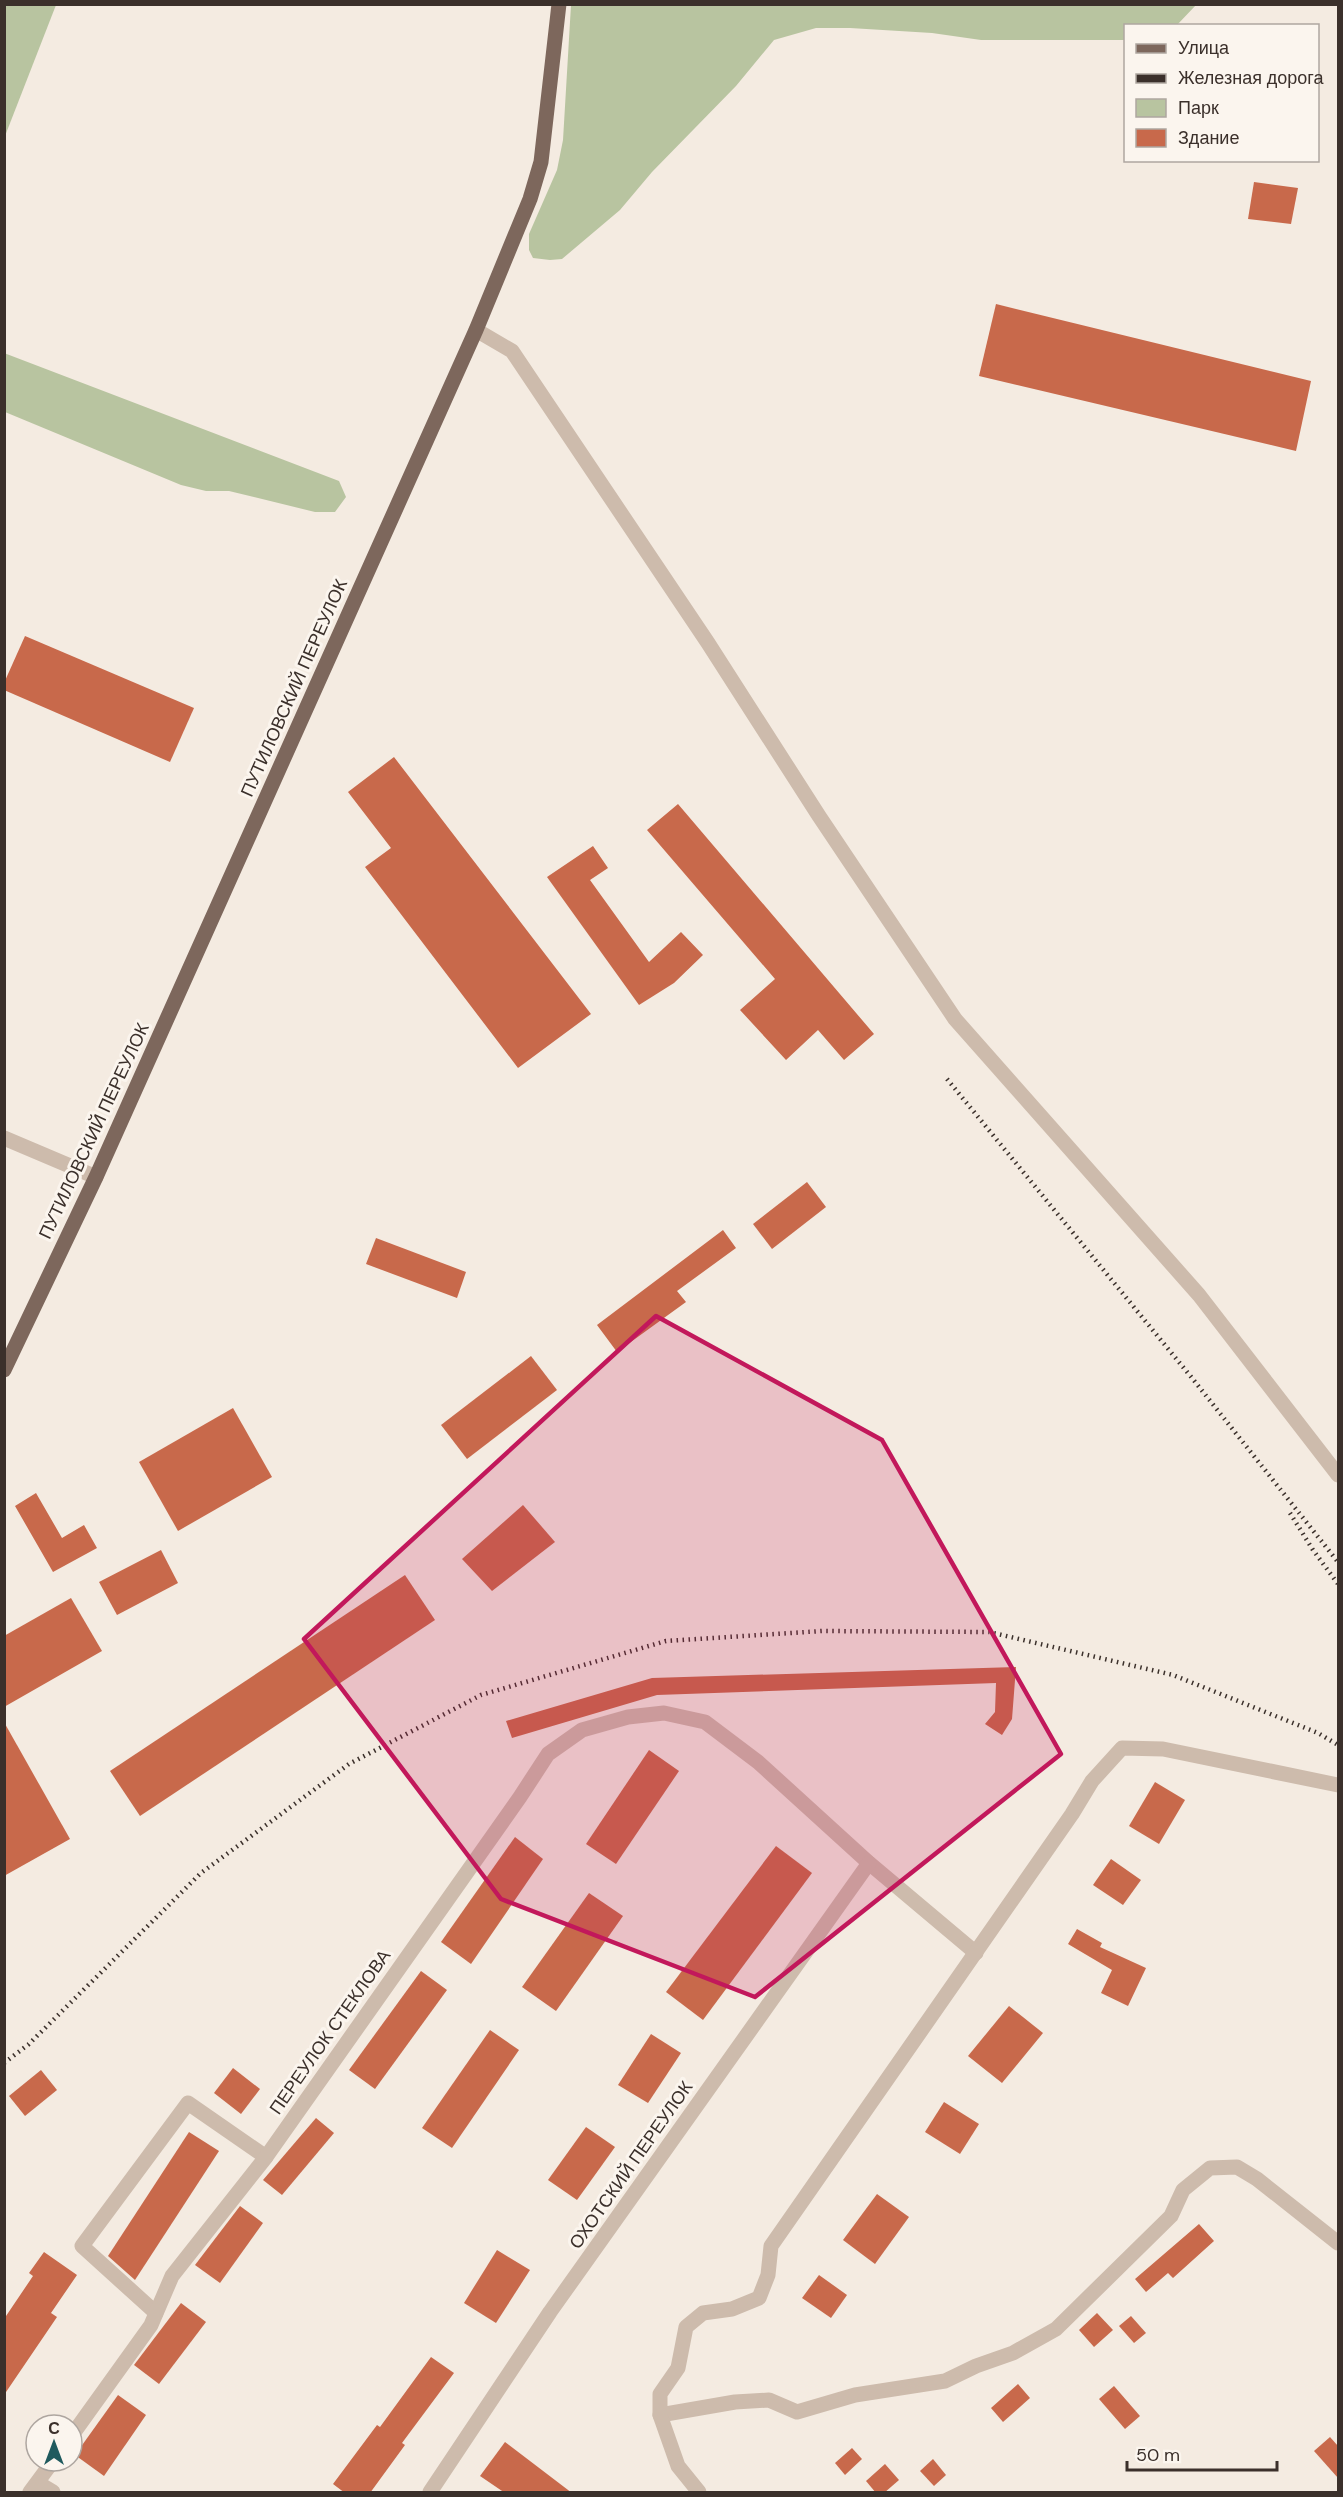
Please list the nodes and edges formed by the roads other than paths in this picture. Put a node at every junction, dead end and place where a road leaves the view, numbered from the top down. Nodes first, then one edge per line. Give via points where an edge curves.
1 (559, 4) edge
2 (476, 330) junction
3 (4, 1138) edge
4 (96, 1177) junction
5 (4, 1370) edge
6 (1338, 1475) edge
7 (1338, 1785) edge
8 (869, 1863) junction
9 (976, 1953) junction
10 (266, 2157) junction
11 (1338, 2243) edge
12 (156, 2313) junction
13 (660, 2415) junction
14 (84, 2418) edge
15 (45, 2473) edge
16 (34, 2488) edge
17 (53, 2493) edge
18 (430, 2493) edge
19 (699, 2493) edge

1 - 2 main road, ПУТИЛОВСКИЙ ПЕРЕУЛОК via 541,162 530,199
2 - 4 main road, ПУТИЛОВСКИЙ ПЕРЕУЛОК
2 - 6 street via 512,351 955,1019 1198,1295
3 - 4 street
4 - 5 main road, ПУТИЛОВСКИЙ ПЕРЕУЛОК
7 - 9 street via 1163,1749 1122,1748 1092,1780
8 - 9 street, ПЕРЕУЛОК СТЕКЛОВА
8 - 10 street, ПЕРЕУЛОК СТЕКЛОВА via 758,1761 705,1722 664,1713 628,1717 582,1730 548,1754
8 - 18 street, ОХОТСКИЙ ПЕРЕУЛОК via 550,2312
9 - 13 street via 771,2246 768,2275 759,2298 732,2309 703,2313 686,2327 678,2368 660,2394
10 - 12 street, ПЕРЕУЛОК СТЕКЛОВА via 172,2276
10 - 12 street via 188,2103 82,2246
11 - 13 street via 1237,2167 1210,2168 1183,2190 1171,2216 1056,2329 1013,2353 945,2381 855,2395 797,2412 769,2400
12 - 14 street, ПЕРЕУЛОК СТЕКЛОВА
13 - 19 street via 678,2466
15 - 16 street
16 - 17 street

